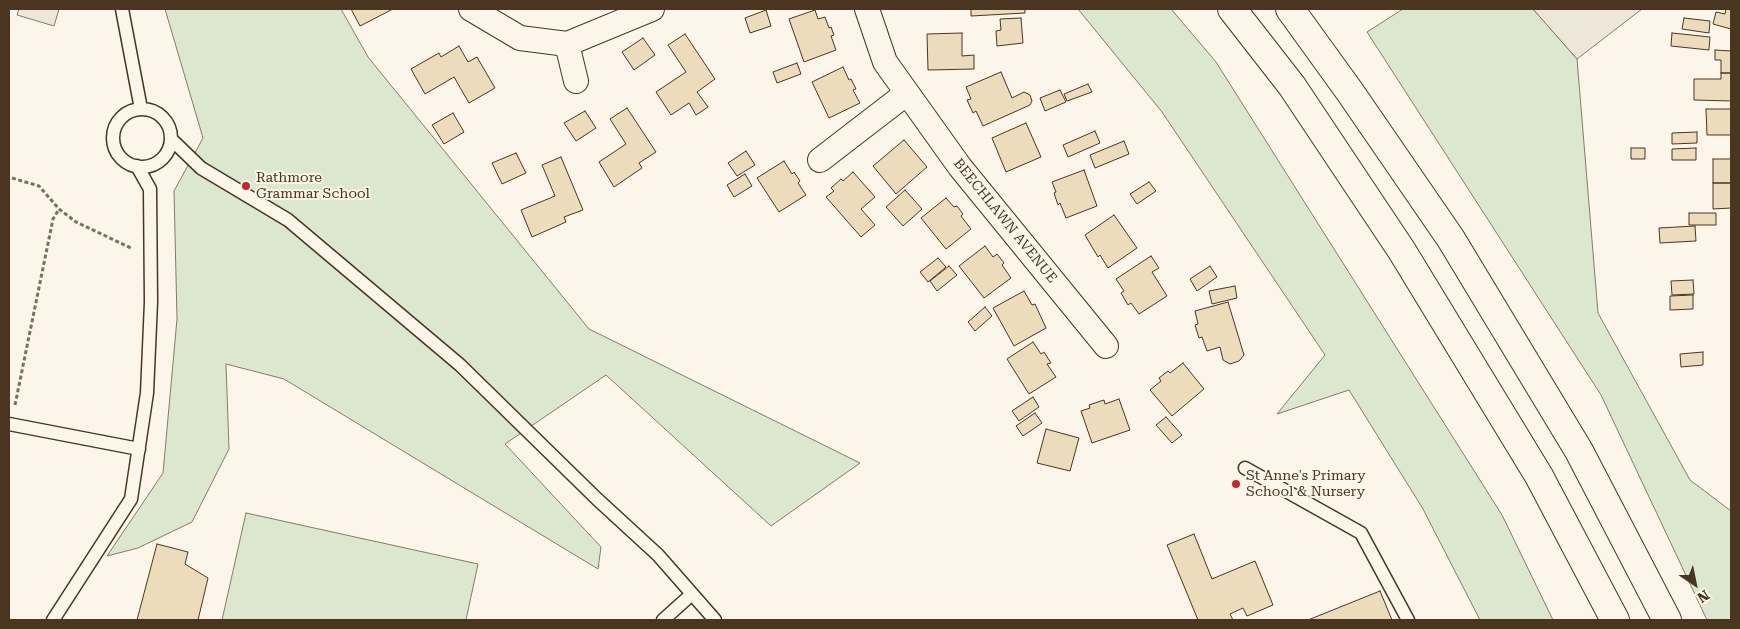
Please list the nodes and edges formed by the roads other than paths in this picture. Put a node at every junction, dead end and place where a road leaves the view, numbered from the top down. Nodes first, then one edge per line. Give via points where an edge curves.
1 (122, 9) edge
2 (471, 9) edge
3 (652, 9) edge
4 (866, 9) edge
5 (1232, 9) edge
6 (1290, 9) edge
7 (567, 44) junction
8 (576, 81) dead end
9 (907, 93) junction
10 (141, 109) junction
11 (170, 139) junction
12 (820, 160) dead end
13 (137, 166) junction
14 (1106, 346) dead end
15 (10, 423) edge
16 (138, 449) junction
17 (1245, 468) dead end
18 (692, 594) junction
19 (53, 620) edge
20 (663, 620) edge
21 (715, 620) edge
22 (1408, 620) edge
23 (1615, 620) edge
24 (1667, 620) edge

1 - 10 lane
2 - 7 street via 520,38
3 - 7 street
4 - 9 street, BEECHLAWN AVENUE via 885,62
5 - 23 highway via 1292,86 1402,251 1539,476
6 - 24 highway via 1456,247 1579,451
7 - 8 street
9 - 12 street
9 - 14 street, BEECHLAWN AVENUE via 960,167
10 - 11 lane via 159,115 170,130
10 - 13 lane via 123,116 117,123 113,141 121,158
11 - 13 lane via 164,157 156,163
11 - 18 lane via 201,168 288,220 460,365 658,555
13 - 16 lane via 150,189 151,302 147,393
15 - 16 lane
16 - 19 lane via 130,499
17 - 22 lane via 1361,533
18 - 20 lane
18 - 21 lane

